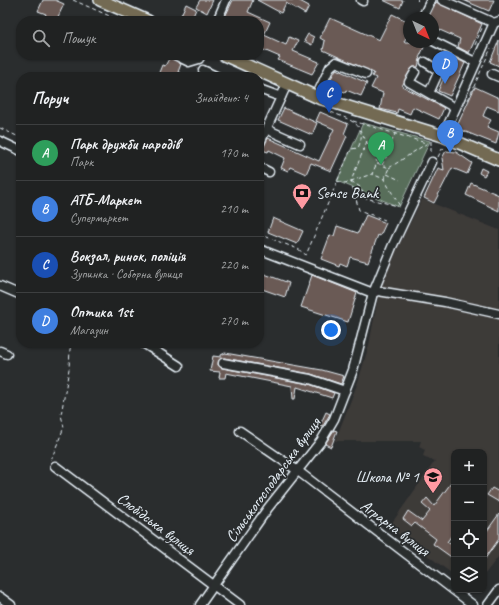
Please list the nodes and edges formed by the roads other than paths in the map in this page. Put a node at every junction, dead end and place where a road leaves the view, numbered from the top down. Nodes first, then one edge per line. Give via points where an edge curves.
1 (100, 0) edge
2 (226, 0) edge
3 (431, 0) edge
4 (442, 0) edge
5 (425, 12) edge
6 (137, 16) edge
7 (219, 16) edge
8 (496, 22) edge
9 (439, 45) edge
10 (185, 60) edge
11 (196, 60) edge
12 (230, 60) edge
13 (425, 62) dead end
14 (475, 62) junction
15 (203, 70) dead end
16 (207, 72) edge
17 (258, 72) edge
18 (415, 72) dead end
19 (264, 74) edge
20 (366, 74) dead end
21 (287, 84) junction
22 (264, 91) edge
23 (429, 93) junction
24 (281, 97) junction
25 (316, 97) junction
26 (455, 108) junction
27 (266, 129) junction
28 (264, 134) edge
29 (446, 138) junction
30 (0, 142) edge
31 (300, 144) dead end
32 (16, 149) edge
33 (499, 160) edge
34 (432, 162) road end
35 (264, 170) edge
36 (269, 172) dead end
37 (264, 251) edge
38 (0, 286) edge
39 (375, 292) junction
40 (16, 293) edge
41 (499, 314) edge
42 (151, 348) edge
43 (223, 363) dead end
44 (179, 366) dead end
45 (345, 391) junction
46 (240, 431) dead end
47 (55, 466) road end
48 (298, 471) junction
49 (214, 586) junction
50 (499, 590) edge
51 (0, 597) edge
52 (11, 605) edge
53 (200, 605) edge
54 (240, 605) edge
55 (474, 605) edge
56 (488, 605) edge

1 - 6 main road
2 - 7 street
3 - 5 street
4 - 8 street
8 - 14 street
9 - 14 street
10 - 11 street
12 - 17 main road
13 - 23 street via 439,71
14 - 26 street
15 - 16 street
18 - 23 street via 409,82
19 - 21 main road
20 - 25 street via 336,62 330,67
21 - 24 street
21 - 25 main road
22 - 24 street
23 - 26 street
24 - 27 street
25 - 29 main road
26 - 29 street
27 - 28 street
27 - 31 street
29 - 33 main road
30 - 32 street
34 - 39 street, Сільськогосподарська вулиця
35 - 36 street
37 - 39 street
38 - 40 street
39 - 41 street via 445,302
39 - 45 street, Сільськогосподарська вулиця
42 - 44 street
43 - 45 street via 310,379
45 - 48 street, Сільськогосподарська вулиця via 334,419
46 - 48 street, Аграрна вулиця
47 - 49 street, Слобідська вулиця
48 - 49 street, Сільськогосподарська вулиця via 268,508
48 - 55 street, Аграрна вулиця
49 - 53 street, Сільськогосподарська вулиця
49 - 54 street, Слобідська вулиця
50 - 56 street
51 - 52 street

